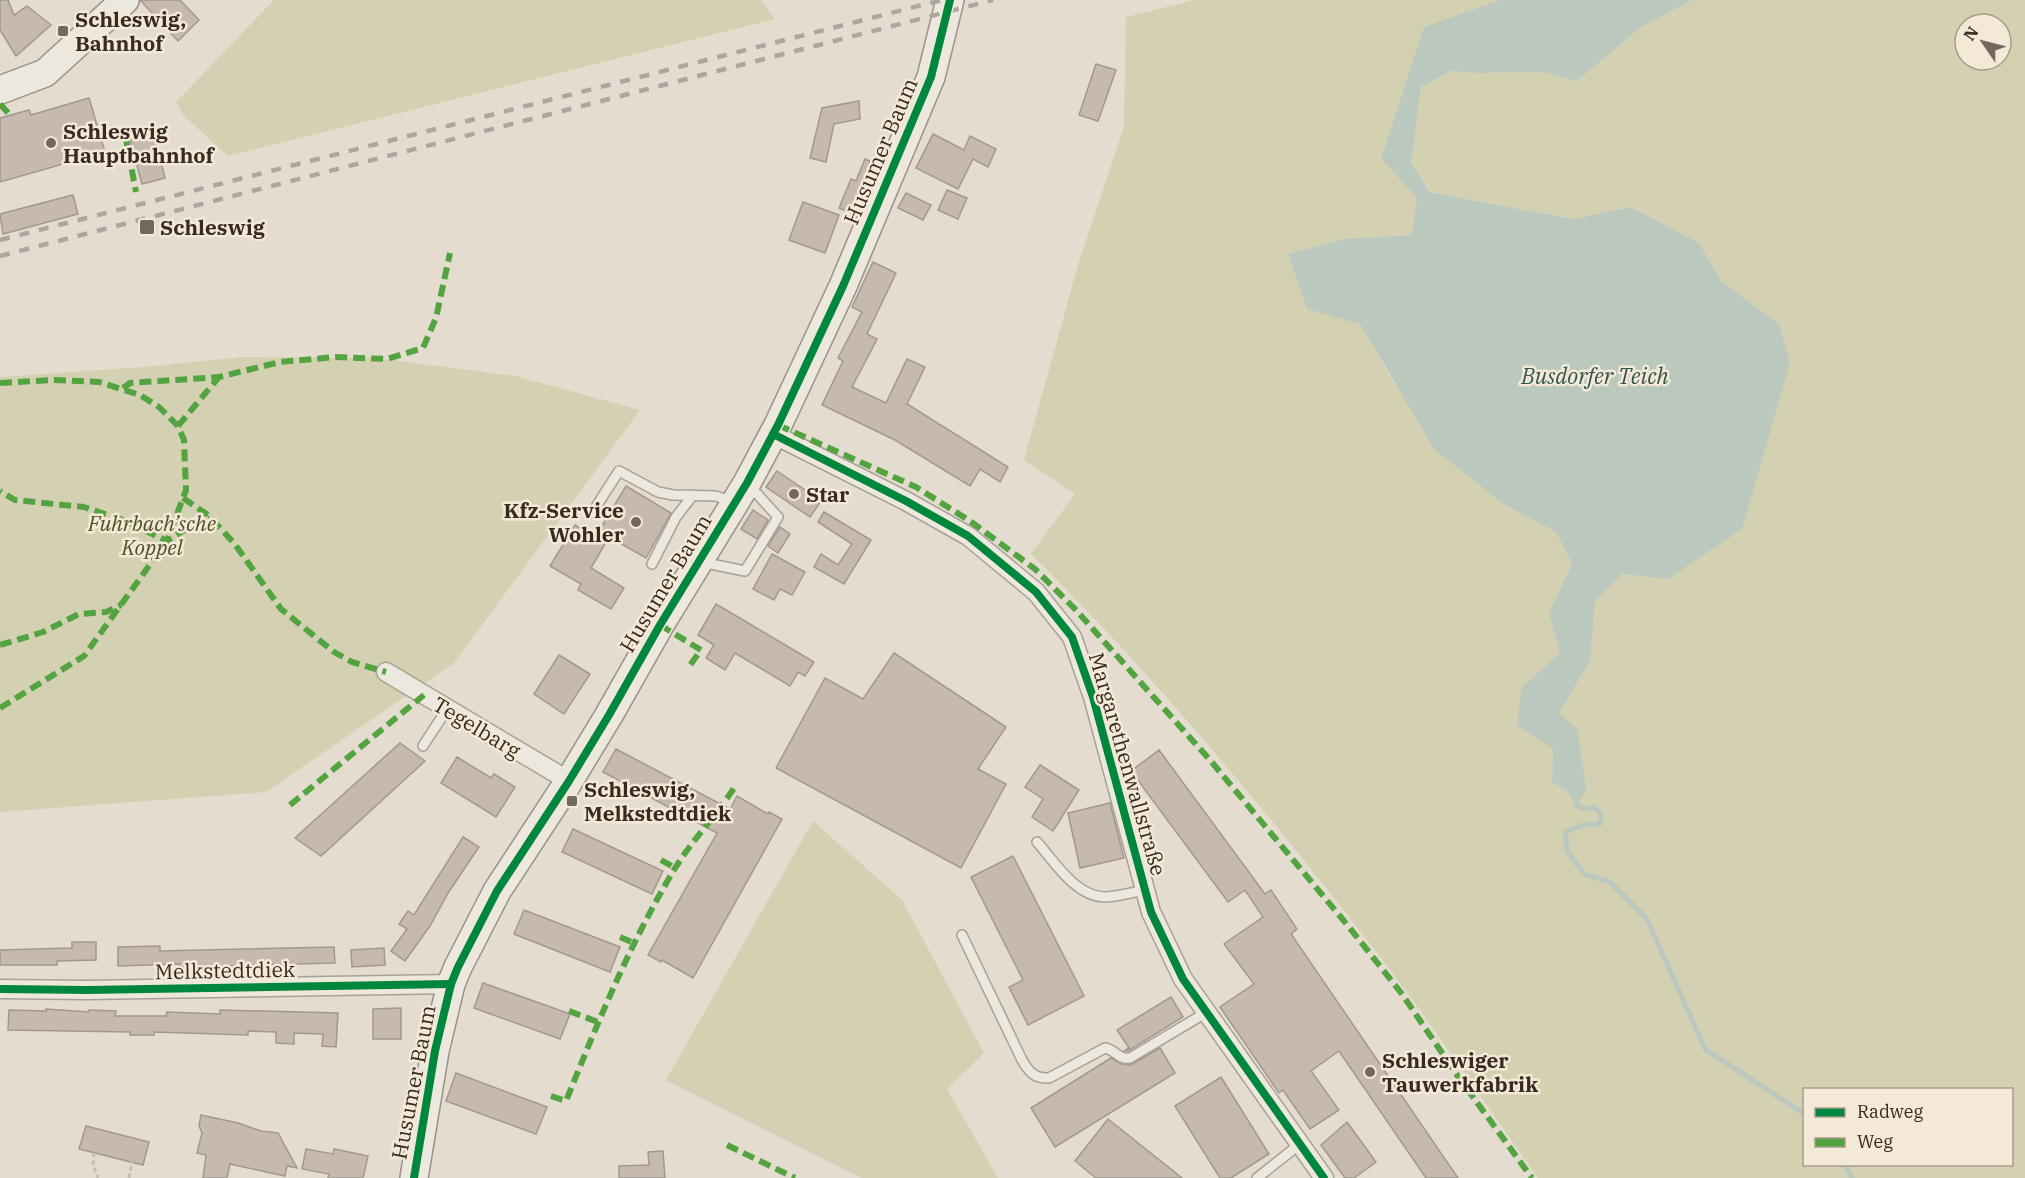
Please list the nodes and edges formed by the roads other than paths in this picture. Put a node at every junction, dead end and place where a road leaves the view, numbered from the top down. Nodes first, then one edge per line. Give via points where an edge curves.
1 (125, 0) edge
2 (950, 0) edge
3 (0, 90) edge
4 (773, 434) junction
5 (740, 493) junction
6 (693, 495) junction
7 (592, 513) dead end
8 (699, 561) junction
9 (652, 564) dead end
10 (386, 672) dead end
11 (447, 709) junction
12 (423, 746) dead end
13 (569, 781) junction
14 (1037, 842) dead end
15 (1146, 890) junction
16 (962, 935) dead end
17 (451, 984) junction
18 (0, 989) edge
19 (1207, 1012) junction
20 (1300, 1144) junction
21 (414, 1178) edge
22 (1257, 1178) edge
23 (1324, 1178) edge

1 - 3 street via 45,73
2 - 4 street, Husumer Baum via 931,77 839,297
4 - 5 street, Husumer Baum
4 - 15 street, Margarethenwallstraße via 968,536 1036,592 1072,637 1093,697
5 - 6 lane
5 - 8 street, Husumer Baum
5 - 8 lane via 778,517 745,571
6 - 7 lane via 658,492 619,471
6 - 9 lane
8 - 13 street, Husumer Baum
10 - 11 street, Tegelbarg
11 - 12 lane
11 - 13 street, Tegelbarg
13 - 17 street, Husumer Baum via 497,891
14 - 15 lane via 1087,893 1104,897
15 - 19 street, Margarethenwallstraße via 1151,912 1183,979
16 - 19 lane via 1022,1060 1041,1079 1105,1048 1120,1058 1130,1058
17 - 18 street, Melkstedtdiek
17 - 21 street, Husumer Baum via 435,1051
19 - 20 street, Margarethenwallstraße
20 - 22 lane
20 - 23 street, Margarethenwallstraße

